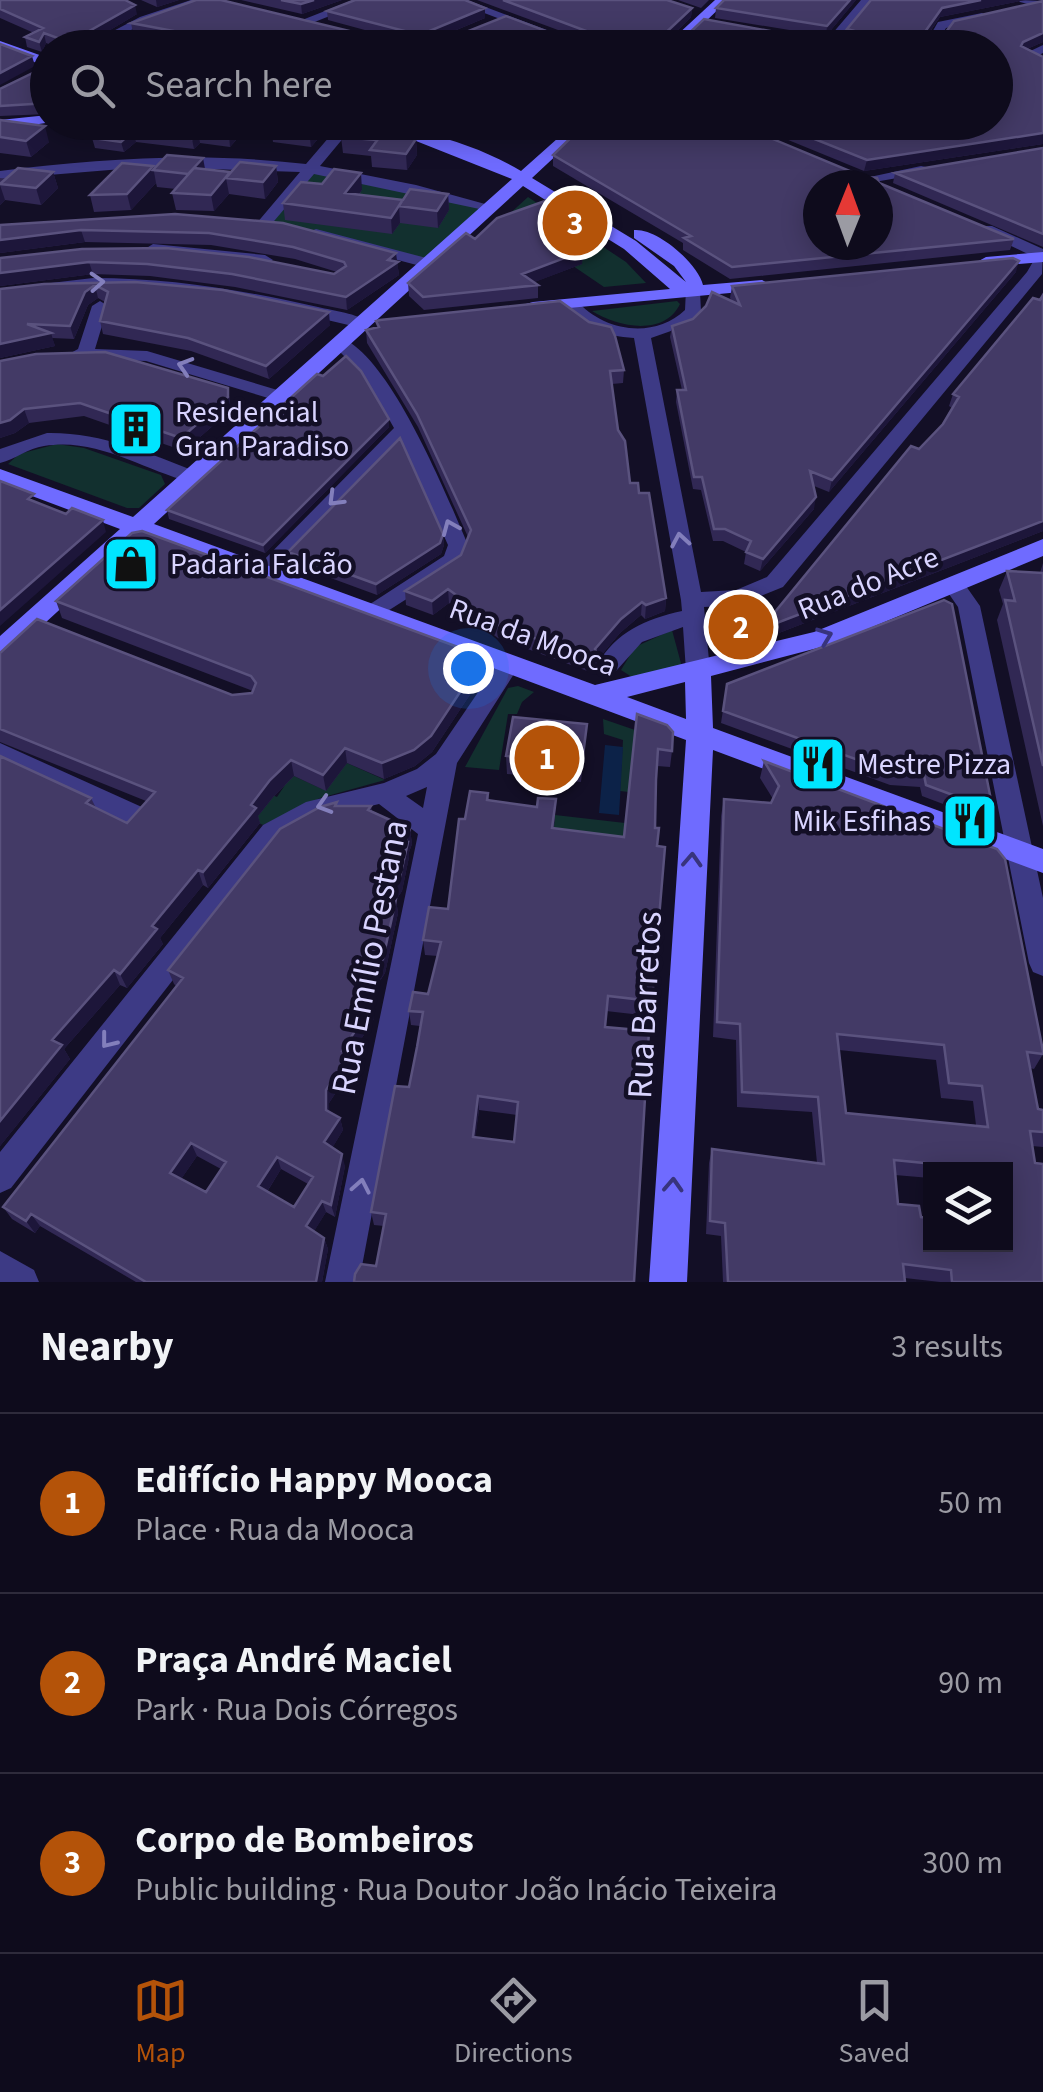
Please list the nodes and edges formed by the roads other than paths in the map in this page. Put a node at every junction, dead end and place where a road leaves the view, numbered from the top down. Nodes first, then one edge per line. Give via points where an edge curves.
1 (202, 0) edge
2 (364, 0) edge
3 (456, 0) edge
4 (722, 0) edge
5 (867, 0) edge
6 (1041, 4) edge
7 (1020, 5) edge
8 (134, 6) edge
9 (1001, 13) edge
10 (156, 14) junction
11 (505, 18) junction
12 (487, 25) edge
13 (121, 30) edge
14 (336, 30) edge
15 (538, 30) edge
16 (689, 30) edge
17 (847, 30) edge
18 (940, 30) edge
19 (0, 33) edge
20 (0, 45) edge
21 (30, 45) edge
22 (1043, 50) edge
23 (30, 60) edge
24 (1043, 62) edge
25 (30, 121) edge
26 (0, 125) edge
27 (330, 140) edge
28 (428, 140) edge
29 (466, 140) edge
30 (565, 140) edge
31 (935, 168) edge
32 (310, 169) junction
33 (528, 174) junction
34 (0, 176) edge
35 (893, 181) edge
36 (490, 208) junction
37 (975, 224) edge
38 (130, 249) edge
39 (1043, 257) edge
40 (276, 263) edge
41 (428, 263) junction
42 (964, 264) edge
43 (774, 284) edge
44 (692, 292) junction
45 (0, 294) edge
46 (570, 304) junction
47 (100, 306) edge
48 (513, 310) edge
49 (350, 333) junction
50 (642, 333) junction
51 (84, 354) junction
52 (59, 356) edge
53 (278, 396) junction
54 (403, 430) junction
55 (0, 457) edge
56 (0, 476) edge
57 (190, 476) junction
58 (136, 526) junction
59 (1043, 548) edge
60 (262, 573) junction
61 (953, 584) junction
62 (692, 609) junction
63 (372, 613) junction
64 (0, 650) edge
65 (510, 663) junction
66 (608, 665) dead end
67 (698, 672) junction
68 (596, 695) junction
69 (700, 733) junction
70 (0, 753) edge
71 (445, 761) junction
72 (383, 794) junction
73 (135, 815) edge
74 (432, 833) junction
75 (1032, 857) edge
76 (1043, 963) edge
77 (0, 1177) edge
78 (342, 1282) edge
79 (668, 1282) edge

1 - 10 street
2 - 14 street via 297,21
3 - 11 street
4 - 16 main road
5 - 17 street
6 - 7 street
8 - 10 street
9 - 18 street
10 - 13 street
11 - 12 street
11 - 15 street
19 - 21 main road
20 - 23 main road
22 - 24 street via 1028,55
25 - 26 main road
27 - 32 street
28 - 33 main road
29 - 33 main road
30 - 33 main road
31 - 35 street
32 - 34 street via 136,163
32 - 36 street
32 - 41 street via 271,225
33 - 36 main road
33 - 44 main road via 600,218 670,282
36 - 41 main road
37 - 39 street
38 - 40 street
39 - 42 main road
39 - 62 street via 776,582
41 - 49 main road via 392,314
43 - 44 main road
44 - 46 main road
44 - 50 street via 693,311 684,322
45 -> 49 street via 65,283 158,281 239,293
46 - 48 main road
46 - 50 street via 593,324
47 - 51 street
49 - 53 main road
49 - 54 street
62 -> 50 street
51 - 52 street
53 -> 51 street via 147,356
53 - 57 main road
54 -> 60 street
63 -> 54 street via 458,554
55 - 57 street via 40,439 70,437
56 - 58 main road, Rua da Mooca
57 - 58 main road
58 - 60 main road, Rua da Mooca
58 - 64 main road via 44,622
59 - 61 main road, Rua do Acre
60 - 63 main road, Rua da Mooca
67 -> 61 main road, Rua do Acre via 820,639
61 - 75 street via 969,606
62 - 66 street via 639,630
62 - 67 street
63 - 65 main road, Rua da Mooca
65 - 68 main road, Rua da Mooca
65 - 71 street, Rua Emílio Pestana
67 - 68 main road, Rua do Acre
67 - 69 main road, Rua Barretos
68 - 69 main road, Rua da Mooca
69 - 75 main road, Rua da Mooca
79 -> 69 main road, Rua Barretos
70 - 73 street
71 - 72 street via 427,779
71 - 74 street, Rua Emílio Pestana
72 - 74 street
72 -> 77 street via 315,806 272,832
78 -> 74 street, Rua Emílio Pestana
75 - 76 street

